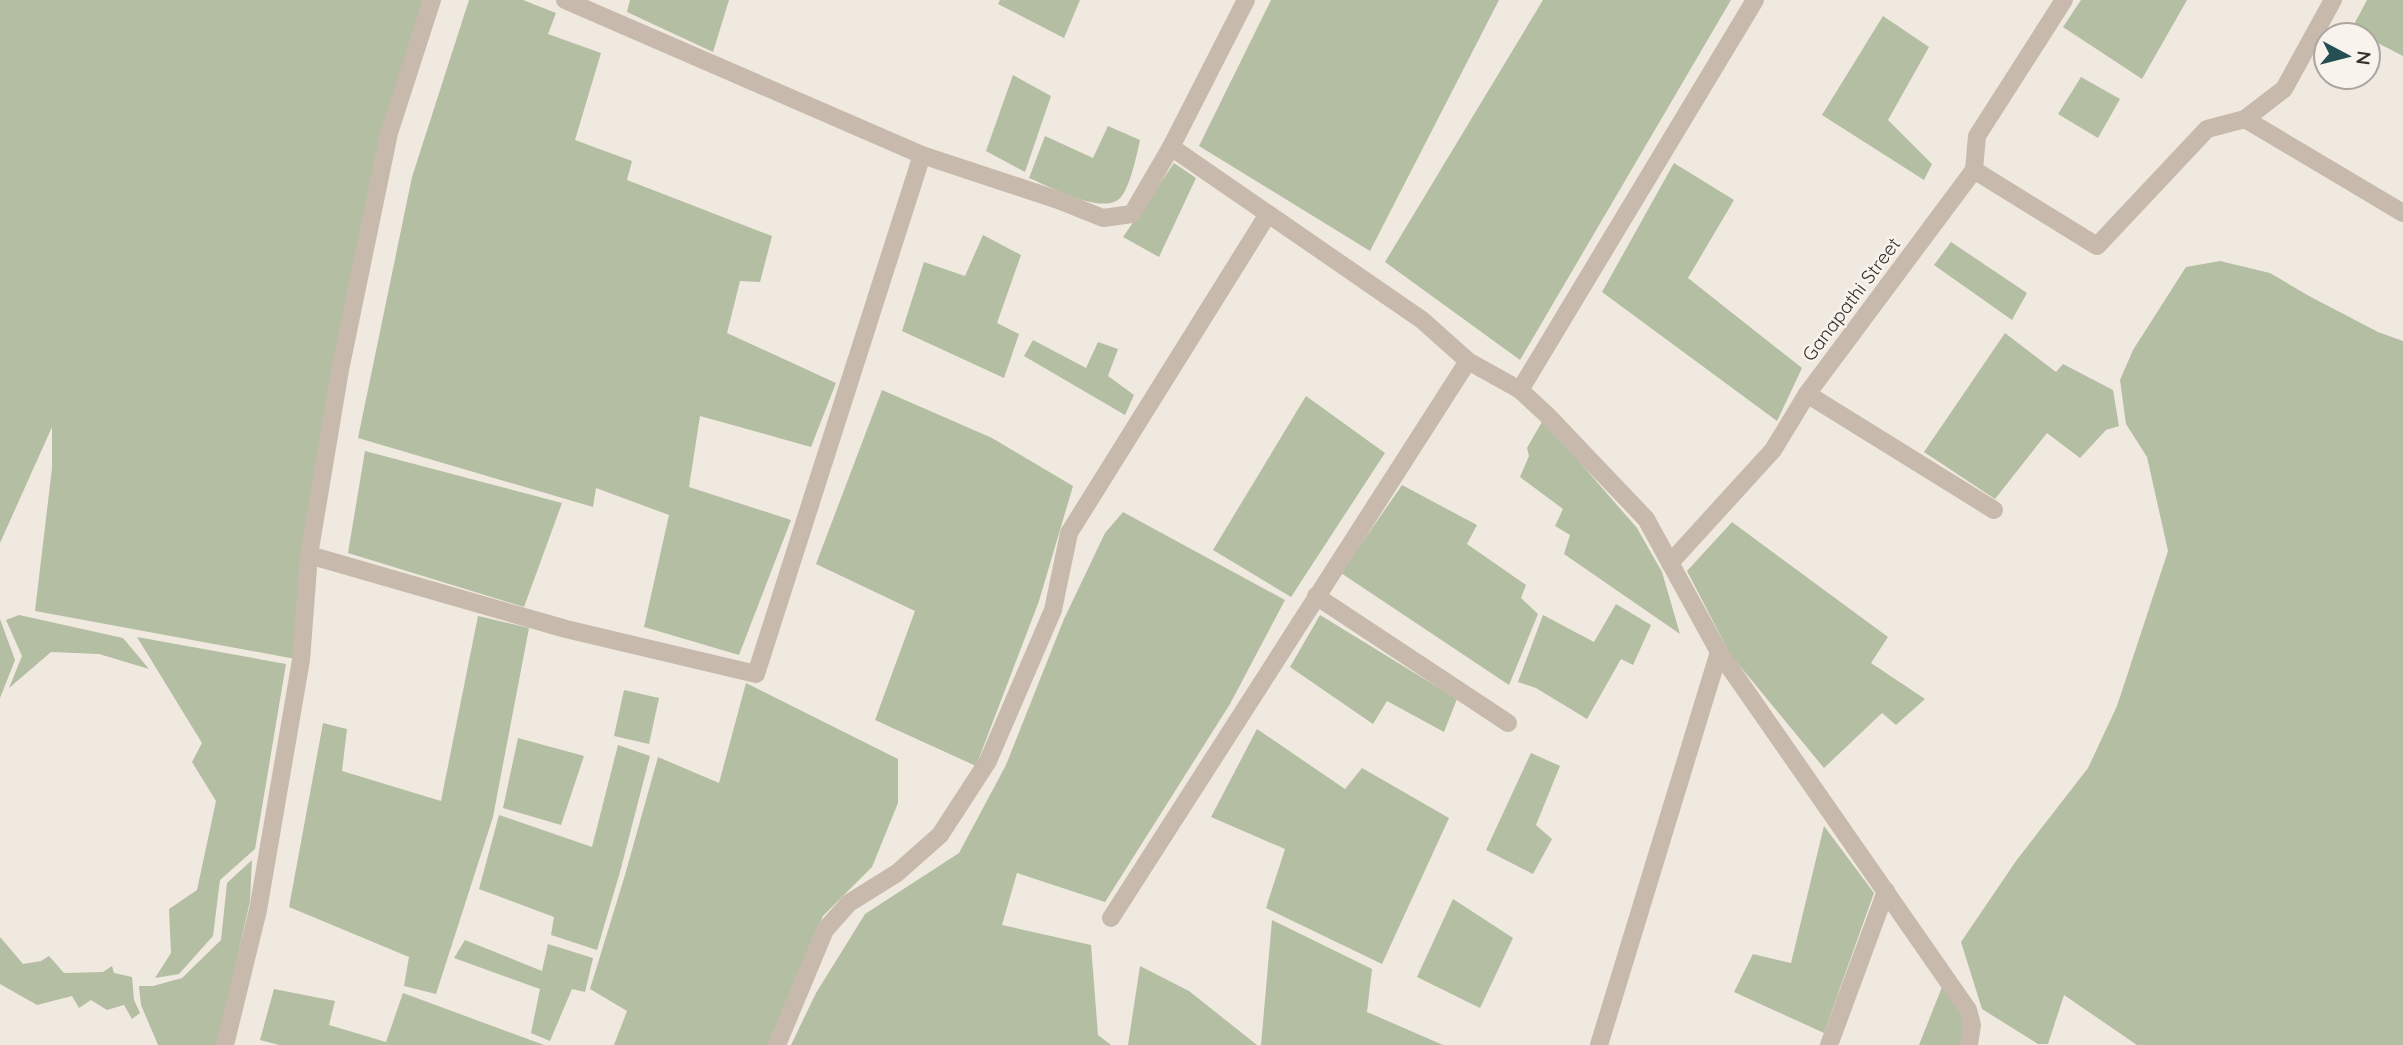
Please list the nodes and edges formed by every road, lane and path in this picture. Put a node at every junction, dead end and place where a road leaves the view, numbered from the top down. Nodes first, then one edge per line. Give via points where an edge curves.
1 (432, 0) edge
2 (565, 0) edge
3 (1246, 0) edge
4 (1755, 0) edge
5 (2064, 0) edge
6 (2333, 0) edge
7 (2245, 119) junction
8 (1171, 147) junction
9 (922, 155) junction
10 (1973, 170) junction
11 (2403, 213) edge
12 (1268, 214) junction
13 (1468, 361) junction
14 (1520, 390) junction
15 (1807, 394) junction
16 (1994, 510) dead end
17 (309, 555) junction
18 (1670, 563) junction
19 (1316, 596) junction
20 (1719, 652) junction
21 (1508, 723) dead end
22 (1886, 891) junction
23 (1111, 918) dead end
24 (225, 1045) edge
25 (777, 1045) edge
26 (1600, 1045) edge
27 (1829, 1045) edge
28 (1969, 1045) edge

1 - 17 street via 388,133 340,370
2 - 9 street
3 - 8 street
4 - 14 street
5 - 10 street via 1977,136
6 - 7 street via 2284,89
7 - 10 street via 2207,129 2097,246
7 - 11 street
8 - 9 street via 1132,214 1103,218
8 - 12 street
9 - 17 street via 756,674 566,629
10 - 15 street, Ganapathi Street
12 - 13 street via 1422,320
12 - 25 street via 1069,533 1054,610 988,761 940,835 897,873 849,903 825,930
13 - 14 street
13 - 19 street
14 - 18 street via 1646,519
15 - 16 street
15 - 18 street, Ganapathi Street via 1773,450
17 - 24 street via 301,660 258,910
18 - 20 street
19 - 21 street
19 - 23 street
20 - 22 street
20 - 26 street
22 - 27 street
22 - 28 street via 1968,1010 1972,1025

